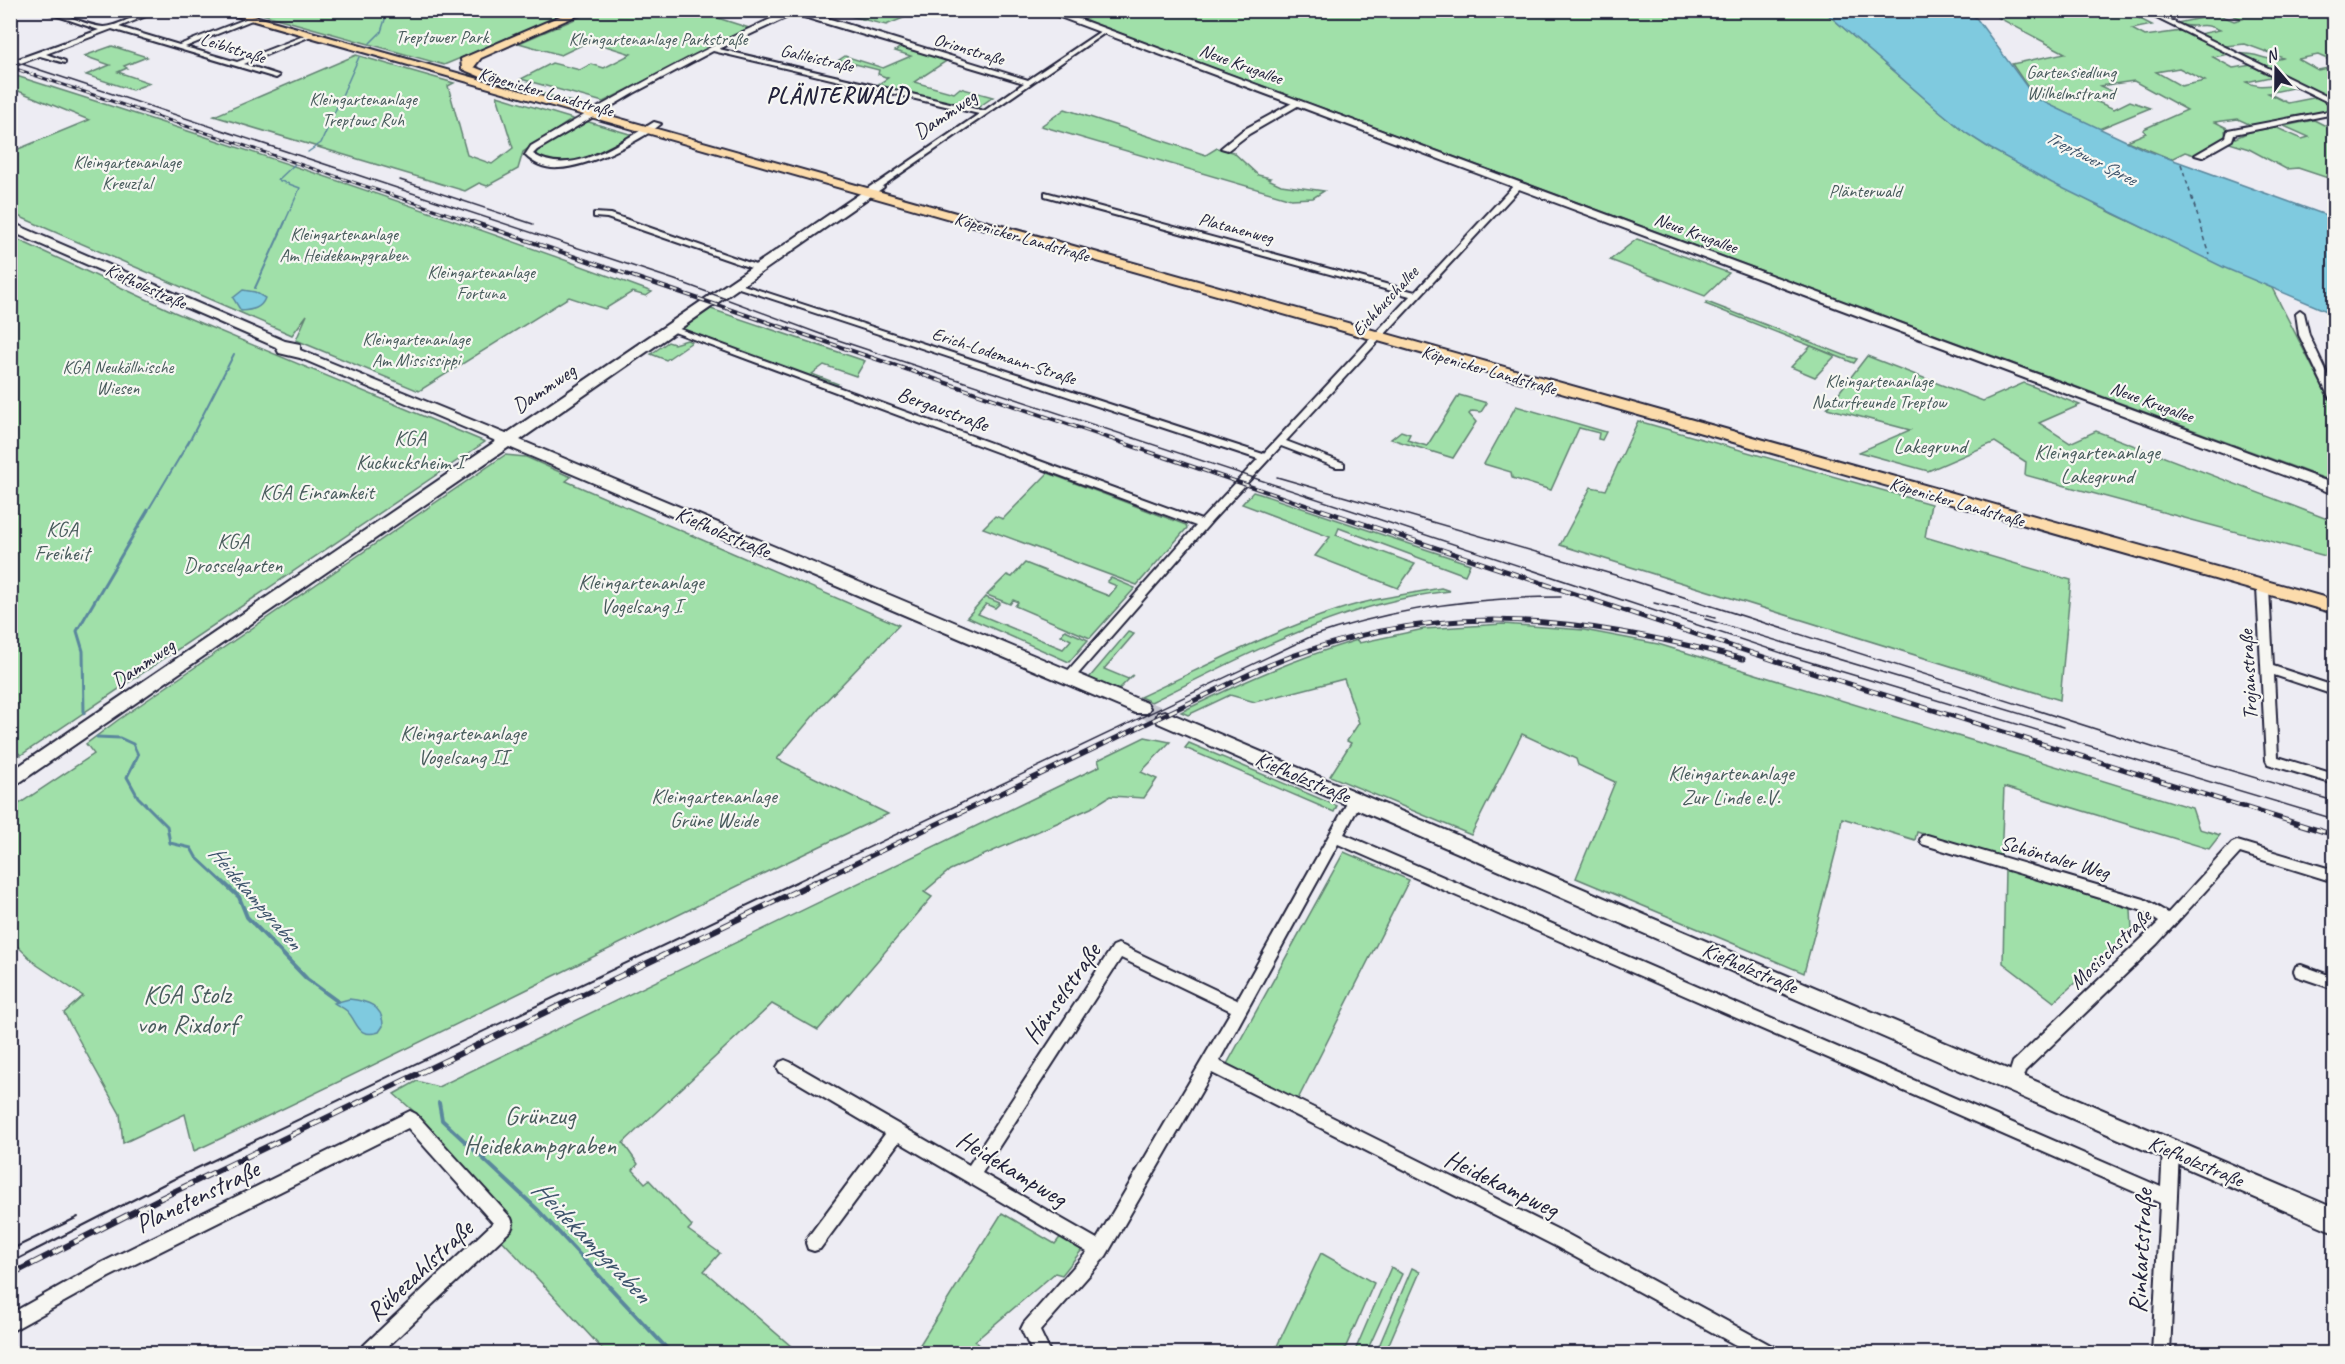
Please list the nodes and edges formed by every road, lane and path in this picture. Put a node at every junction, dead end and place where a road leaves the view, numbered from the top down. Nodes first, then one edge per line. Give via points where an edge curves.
1 (43, 10) edge
2 (158, 10) edge
3 (220, 10) edge
4 (584, 10) edge
5 (1045, 10) edge
6 (2144, 10) edge
7 (797, 11) edge
8 (250, 19) junction
9 (109, 28) junction
10 (1103, 32) junction
11 (308, 36) junction
12 (178, 48) junction
13 (712, 49) junction
14 (40, 54) junction
15 (476, 57) junction
16 (63, 62) dead end
17 (238, 64) junction
18 (10, 65) edge
19 (430, 69) junction
20 (276, 76) dead end
21 (1030, 83) junction
22 (2334, 103) edge
23 (1298, 104) junction
24 (600, 108) junction
25 (2334, 112) edge
26 (985, 113) junction
27 (588, 115) junction
28 (657, 124) junction
29 (645, 131) junction
30 (1225, 148) dead end
31 (2211, 148) dead end
32 (1518, 186) junction
33 (873, 190) junction
34 (1048, 194) dead end
35 (597, 215) dead end
36 (10, 226) edge
37 (760, 268) junction
38 (735, 285) junction
39 (1416, 295) junction
40 (2300, 313) dead end
41 (671, 329) junction
42 (1380, 333) junction
43 (2334, 397) edge
44 (508, 441) junction
45 (1279, 442) junction
46 (1264, 458) junction
47 (1340, 465) dead end
48 (2334, 489) edge
49 (1203, 525) junction
50 (2263, 588) junction
51 (2334, 594) edge
52 (2334, 607) edge
53 (2268, 669) junction
54 (1068, 678) junction
55 (2334, 690) edge
56 (1141, 708) tunnel mouth
57 (1165, 718) tunnel mouth
58 (2334, 779) edge
59 (10, 782) edge
60 (1356, 800) junction
61 (1336, 837) junction
62 (1927, 840) dead end
63 (2334, 876) edge
64 (2169, 921) junction
65 (2301, 971) dead end
66 (2334, 983) edge
67 (1239, 1008) junction
68 (1209, 1064) junction
69 (785, 1067) dead end
70 (2015, 1081) junction
71 (897, 1131) junction
72 (2170, 1150) junction
73 (972, 1174) junction
74 (2168, 1198) junction
75 (2334, 1220) edge
76 (505, 1224) joint
77 (814, 1243) dead end
78 (1100, 1250) junction
79 (10, 1324) edge
80 (367, 1353) edge
81 (1042, 1353) edge
82 (1770, 1353) edge
83 (2161, 1353) edge

1 - 9 street, Leiblstraße
2 - 9 street
3 - 8 main road, Köpenicker Landstraße
4 - 15 main road
5 - 10 street, Neue Krugallee
6 - 22 street
7 - 13 street
7 - 21 street, Orionstraße
8 - 11 main road, Köpenicker Landstraße
8 - 12 street
9 - 12 street, Leiblstraße
9 - 14 street
10 - 21 street, Dammweg
10 - 23 street, Neue Krugallee
11 - 17 street
11 - 19 main road, Köpenicker Landstraße
12 - 17 street, Leiblstraße
13 - 24 street
13 - 26 street, Galileistraße
14 - 16 street
14 - 18 street
15 - 19 main road via 447,68
15 - 24 main road, Köpenicker Landstraße via 468,64 470,71
17 - 20 street, Leiblstraße
19 - 27 main road, Köpenicker Landstraße
21 - 26 street, Dammweg
23 - 30 street
23 - 32 street, Neue Krugallee
24 - 27 street
24 - 28 main road, Köpenicker Landstraße
25 - 31 street via 2231,132 2229,138
26 - 33 street, Dammweg
27 - 29 main road, Köpenicker Landstraße
27 - 29 street, Köpenicker Landstraße via 534,148 530,157 555,166 570,166
28 - 29 street, Köpenicker Landstraße
28 - 33 main road, Köpenicker Landstraße
29 - 33 main road, Köpenicker Landstraße
32 - 39 street, Eichbuschallee
32 - 48 street, Neue Krugallee
33 - 37 street, Dammweg
33 - 42 main road, Köpenicker Landstraße
34 - 39 street, Platanenweg
35 - 37 street
36 - 44 street, Kiefholzstraße via 282,345 284,350
37 - 38 street, Dammweg
38 - 41 street, Dammweg
38 - 46 street, Erich-Lodemann-Straße
39 - 42 street, Eichbuschallee
40 - 43 street via 2304,335
41 - 44 street, Dammweg
41 - 49 street, Bergaustraße
42 - 45 street, Eichbuschallee
42 - 50 main road, Köpenicker Landstraße
42 - 51 main road, Köpenicker Landstraße
44 - 54 street, Kiefholzstraße
44 - 59 street, Dammweg
45 - 46 street, Eichbuschallee
45 - 47 street
46 - 49 street, Eichbuschallee
49 - 54 street, Eichbuschallee
50 - 52 main road, Köpenicker Landstraße
50 - 53 street, Trojanstraße
53 - 55 street
53 - 58 street, Trojanstraße via 2272,760
54 - 56 street, Kiefholzstraße
57 - 60 street, Kiefholzstraße
60 - 61 street
60 - 70 street, Kiefholzstraße
61 - 67 street
61 - 74 street, Kiefholzstraße
62 - 64 street, Schöntaler Weg via 2145,905
63 - 64 street, Mosischstraße via 2237,847
64 - 70 street, Mosischstraße via 2018,1067
65 - 66 street
67 - 68 street
67 - 73 street, Hänselstraße via 1118,950
68 - 78 street
68 - 82 street, Heidekampweg via 1561,1240
69 - 71 street, Heidekampweg
70 - 72 street, Kiefholzstraße
71 - 73 street, Heidekampweg
71 - 77 street
72 - 74 street, Rinkartstraße
72 - 75 street, Kiefholzstraße
73 - 78 street, Heidekampweg
74 - 83 street, Rinkartstraße
76 - 79 street, Planetenstraße via 410,1119 103,1271
76 - 80 street, Rübezahlstraße
78 - 81 street via 1030,1329

